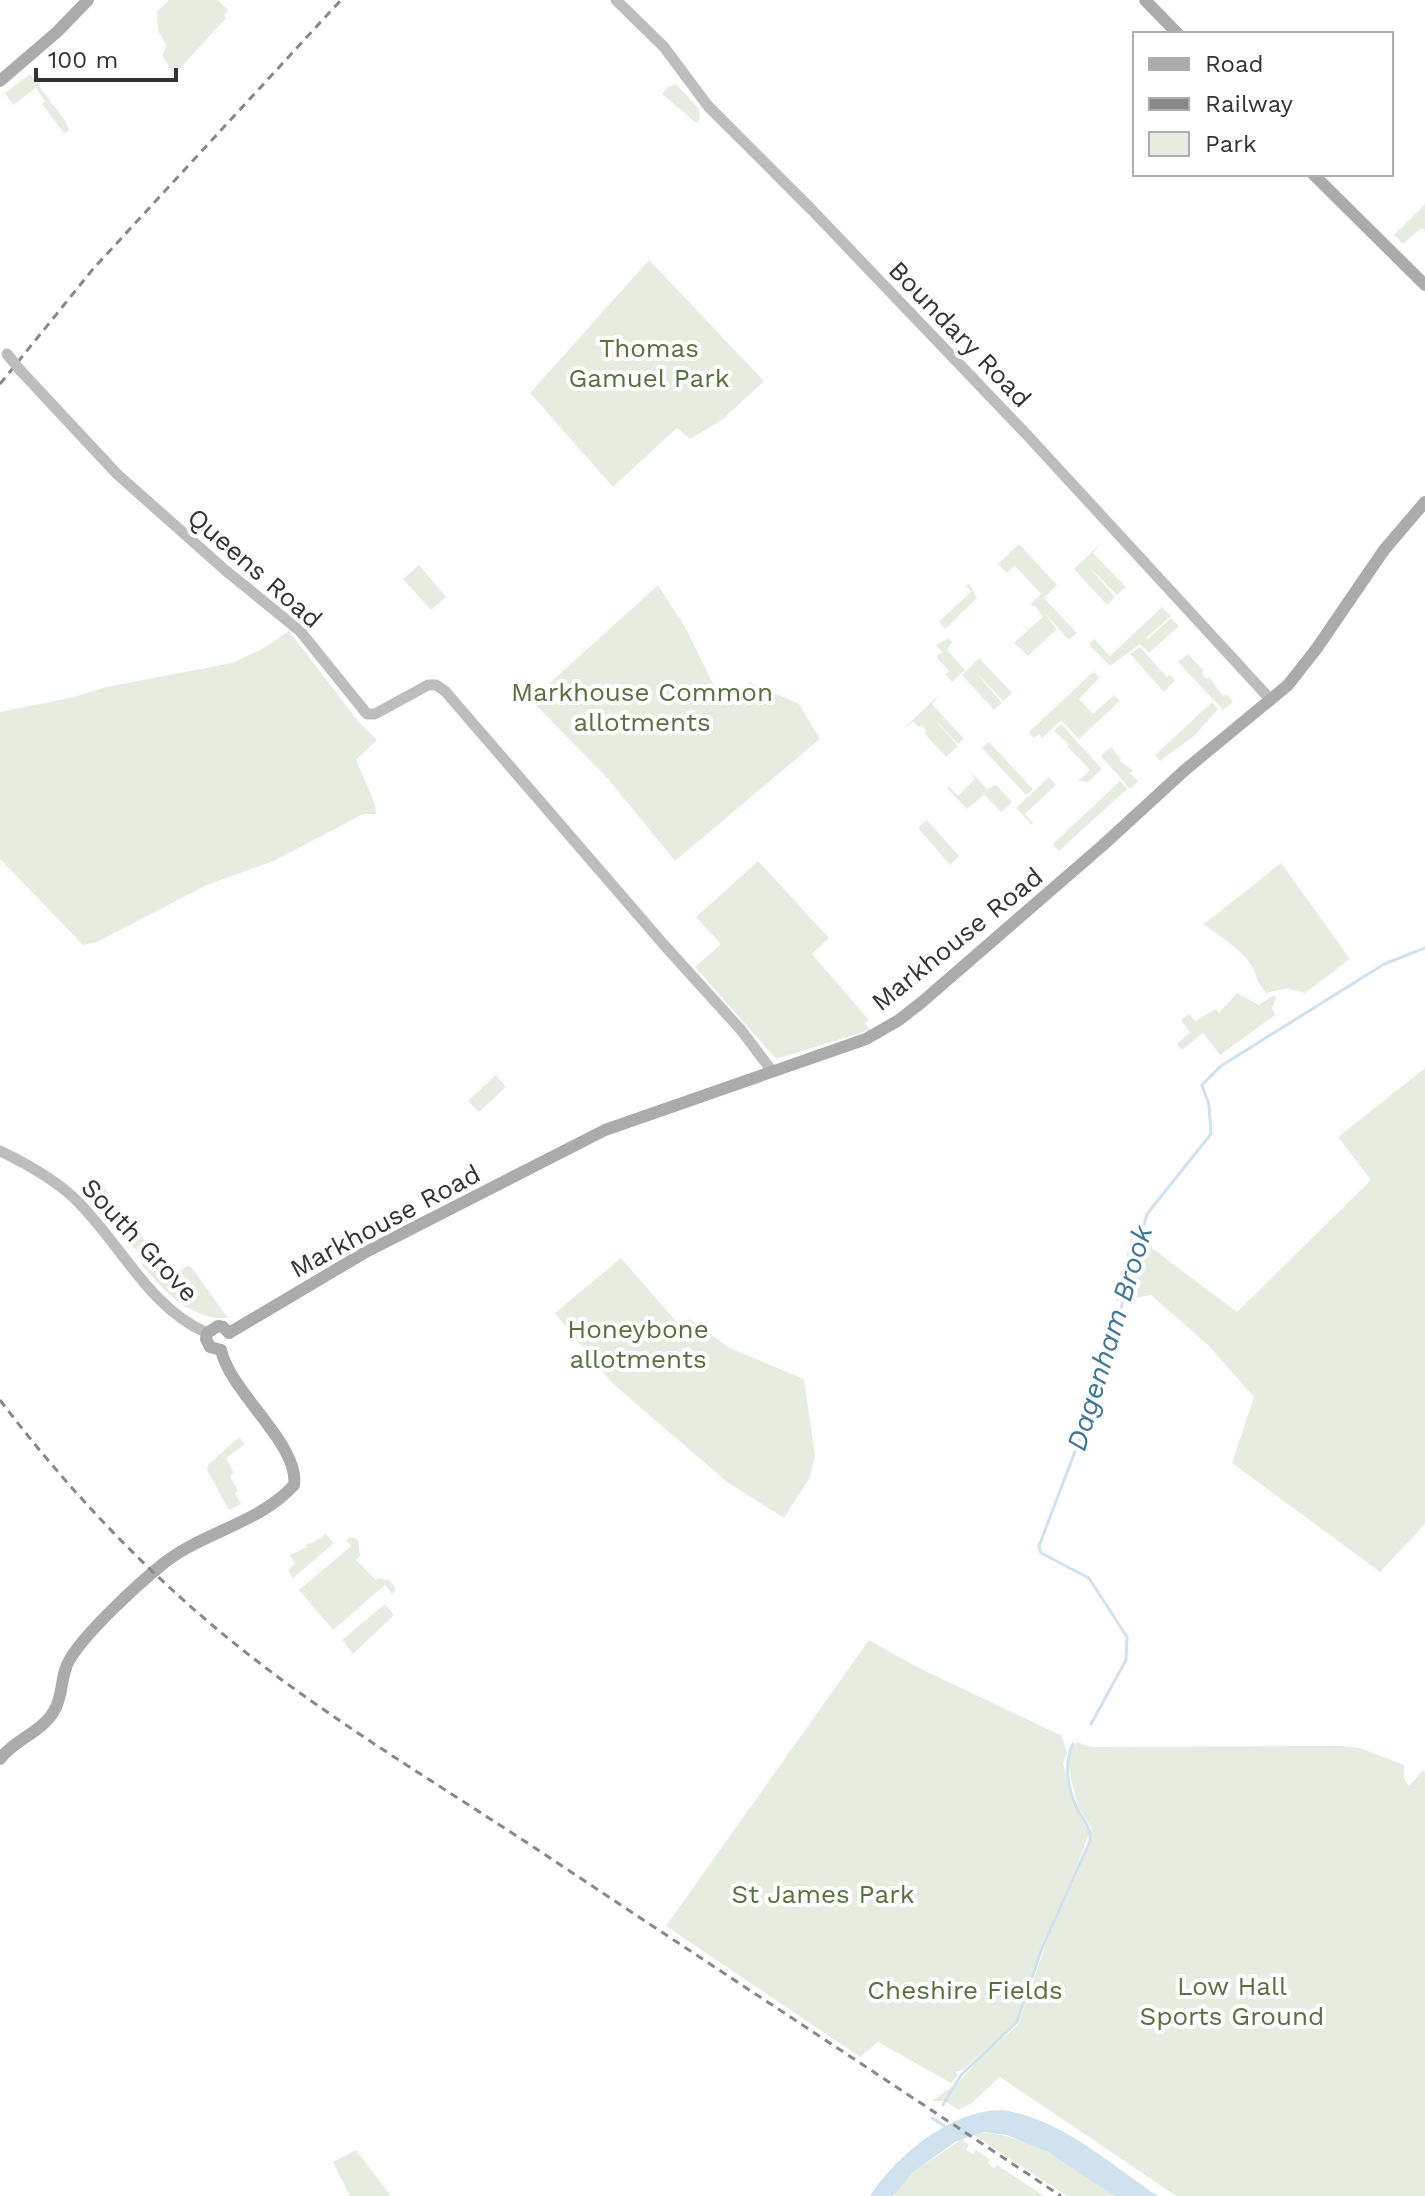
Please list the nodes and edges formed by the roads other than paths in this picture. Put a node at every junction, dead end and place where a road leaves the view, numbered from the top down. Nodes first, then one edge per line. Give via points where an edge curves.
1 (88, 0) edge
2 (616, 0) edge
3 (1145, 0) edge
4 (1176, 32) edge
5 (0, 81) edge
6 (1315, 176) edge
7 (1425, 285) edge
8 (3, 350) edge
9 (1425, 502) edge
10 (1271, 700) junction
11 (772, 1071) junction
12 (0, 1151) edge
13 (207, 1333) junction
14 (229, 1333) junction
15 (221, 1350) junction
16 (0, 1759) edge

1 - 5 main road
2 - 10 street, Boundary Road via 664,47 708,106 1028,436
3 - 4 main road
6 - 7 main road
8 - 11 street, Queens Road, bridge via 117,474 300,631 367,714 428,685 445,691
9 - 10 main road, Markhouse Road via 1376,562 1301,671
10 - 11 main road, Markhouse Road via 899,1020 866,1039
11 - 14 main road, Markhouse Road via 605,1130 364,1253
12 - 13 street, South Grove via 73,1197 164,1304
13 - 14 main road via 218,1326
13 - 15 main road via 210,1347
14 - 15 main road via 230,1343
15 - 16 main road via 233,1380 276,1435 294,1485 264,1508 162,1564 77,1649 67,1663 52,1715

